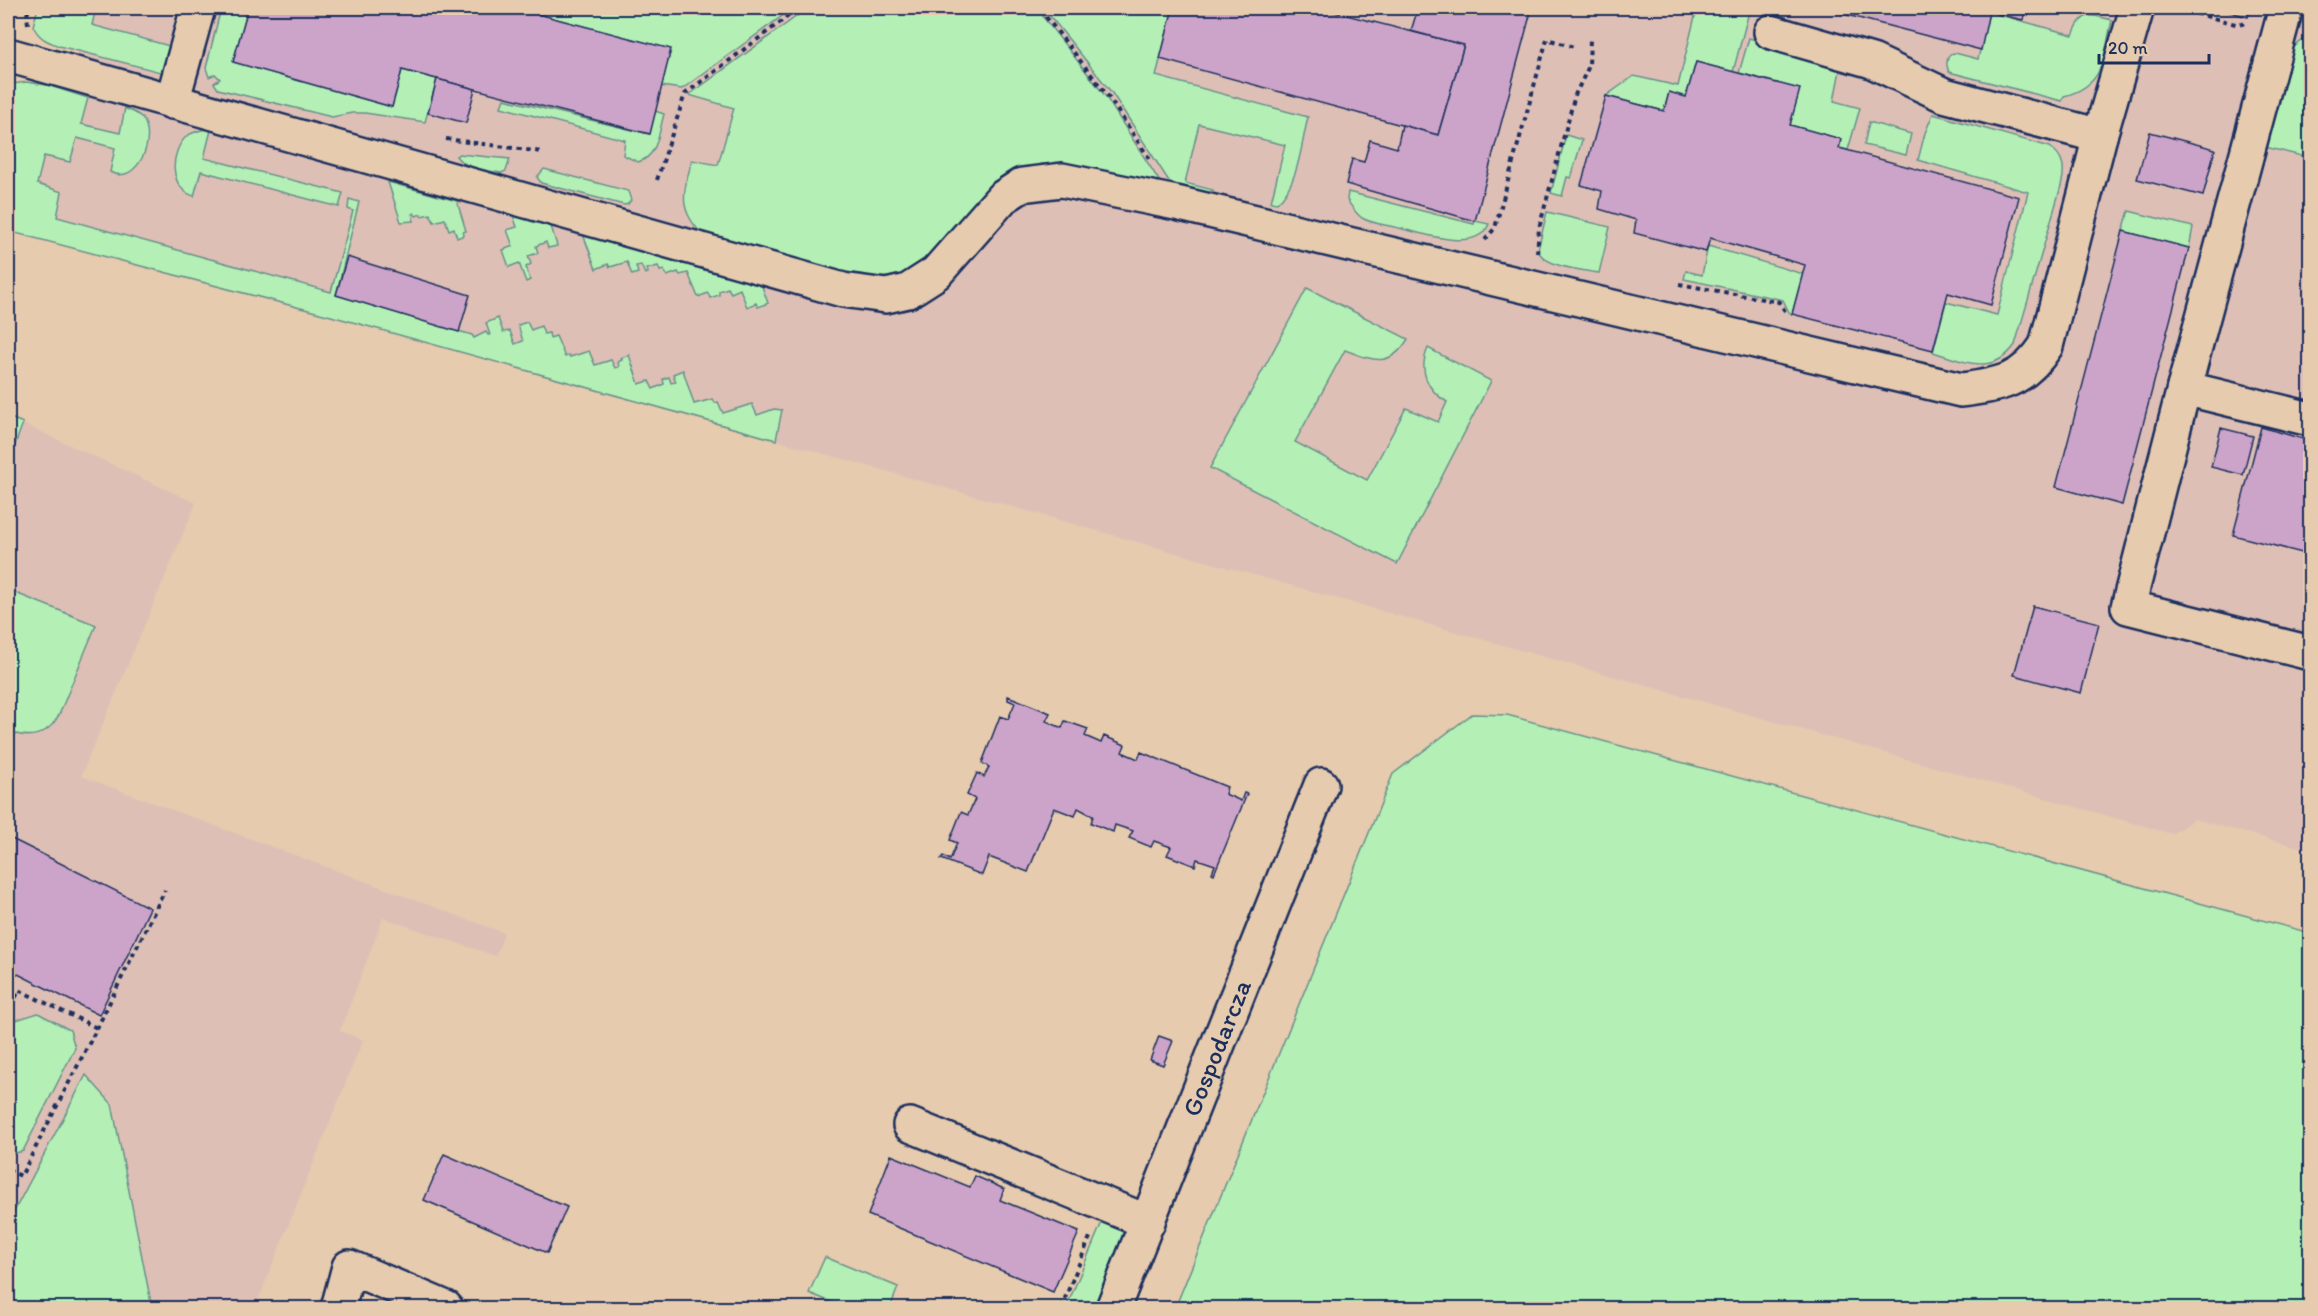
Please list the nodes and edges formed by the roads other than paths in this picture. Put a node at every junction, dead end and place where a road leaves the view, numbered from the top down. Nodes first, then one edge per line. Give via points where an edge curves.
1 (198, 8) edge
2 (2137, 8) edge
3 (2293, 17) edge
4 (1771, 32) dead end
5 (8, 55) edge
6 (172, 102) junction
7 (2100, 136) junction
8 (2184, 388) junction
9 (2310, 419) edge
10 (2310, 653) edge
11 (1321, 785) dead end
12 (910, 1125) dead end
13 (1148, 1222) junction
14 (338, 1308) edge
15 (446, 1308) edge
16 (1113, 1308) edge

1 - 6 street
2 - 7 street
3 - 8 street
4 - 7 street via 1872,61 1944,95
5 - 6 street
6 - 7 street via 843,290 886,296 908,291 936,273 1002,198 1022,185 1062,180 1176,203 1961,390 2009,380 2028,369 2046,345
8 - 9 street
8 - 10 street via 2128,608
11 - 13 street, Gospodarcza
12 - 13 street
13 - 16 street, Gospodarcza
14 - 15 street via 349,1267

